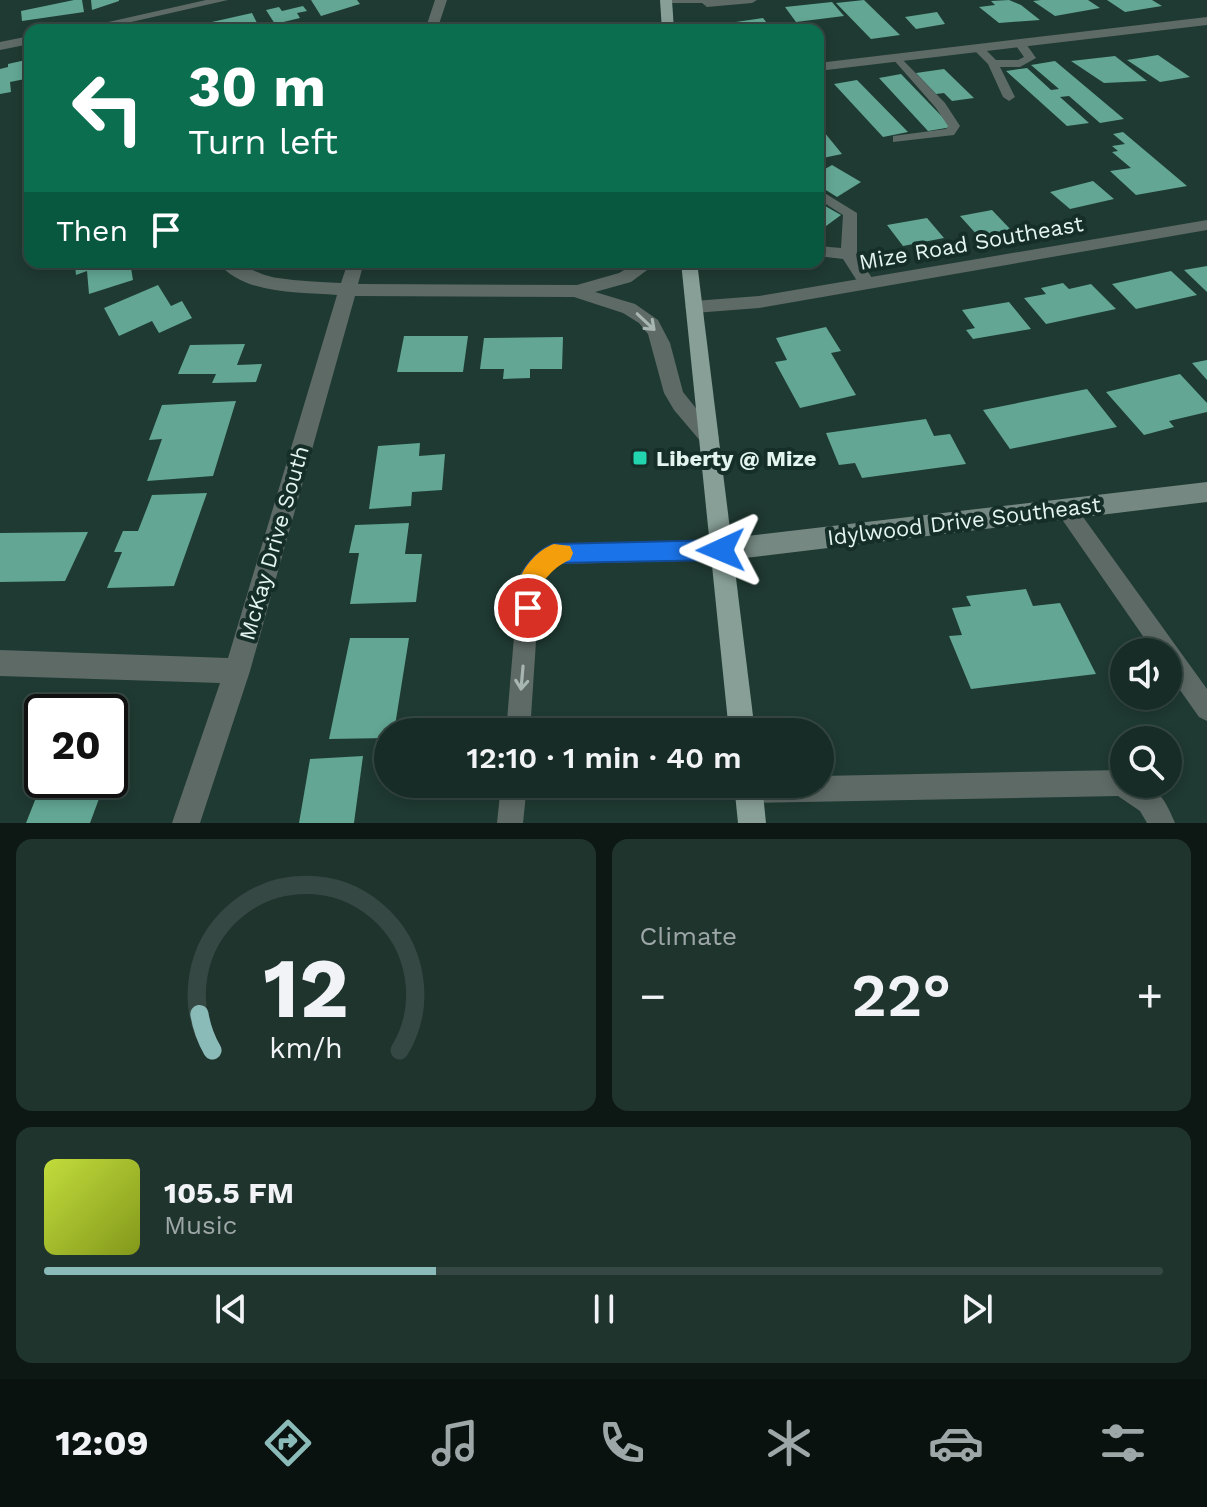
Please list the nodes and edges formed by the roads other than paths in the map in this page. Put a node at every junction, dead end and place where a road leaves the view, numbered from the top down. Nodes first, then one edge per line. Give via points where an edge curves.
1 (222, 0) edge
2 (441, 0) edge
3 (666, 0) edge
4 (707, 0) edge
5 (752, 0) edge
6 (1207, 21) edge
7 (138, 24) edge
8 (433, 24) edge
9 (668, 24) edge
10 (24, 41) edge
11 (1020, 43) junction
12 (0, 46) edge
13 (978, 48) junction
14 (898, 58) junction
15 (993, 63) junction
16 (824, 66) edge
17 (1009, 97) dead end
18 (898, 139) dead end
19 (824, 197) edge
20 (1207, 225) edge
21 (824, 252) edge
22 (849, 254) junction
23 (235, 268) edge
24 (354, 268) edge
25 (641, 268) edge
26 (690, 268) edge
27 (867, 283) junction
28 (347, 290) junction
29 (577, 291) junction
30 (694, 307) junction
31 (709, 437) junction
32 (1207, 492) edge
33 (1066, 509) junction
34 (721, 550) junction
35 (1157, 638) edge
36 (0, 663) edge
37 (237, 671) junction
38 (1182, 673) edge
39 (1207, 709) edge
40 (519, 718) edge
41 (740, 718) edge
42 (834, 786) edge
43 (513, 798) edge
44 (749, 798) edge
45 (186, 823) edge
46 (510, 823) edge
47 (752, 823) edge
48 (1162, 823) edge

1 - 7 street
2 - 8 street
3 - 4 lane
3 - 9 main road
4 - 5 lane
6 - 11 street
10 - 12 street
11 - 13 street
11 - 15 lane via 1030,58 1020,64
13 - 14 street
13 - 15 lane
14 - 16 street
14 - 18 lane via 954,126 950,132
15 - 17 lane
19 - 22 lane via 850,213 854,227
20 - 27 street, Mize Road Southeast
21 - 22 lane
22 - 27 lane
23 - 28 street via 277,284
24 - 28 street, McKay Drive South
25 - 29 street via 625,278
26 - 30 main road
27 - 30 street, Mize Road Southeast
28 - 29 street
28 - 37 street, McKay Drive South
29 -> 31 street via 594,301 622,305 647,320 656,331 675,395
30 - 31 main road
31 - 34 main road
32 - 33 street, Idylwood Drive Southeast
33 - 34 street, Idylwood Drive Southeast
33 - 35 lane
34 -> 40 lane via 554,554 530,577
34 - 41 main road
36 - 37 street
37 - 45 street, McKay Drive South
38 - 39 lane
42 - 48 lane via 1122,783 1149,802
43 - 46 lane
44 - 47 main road

